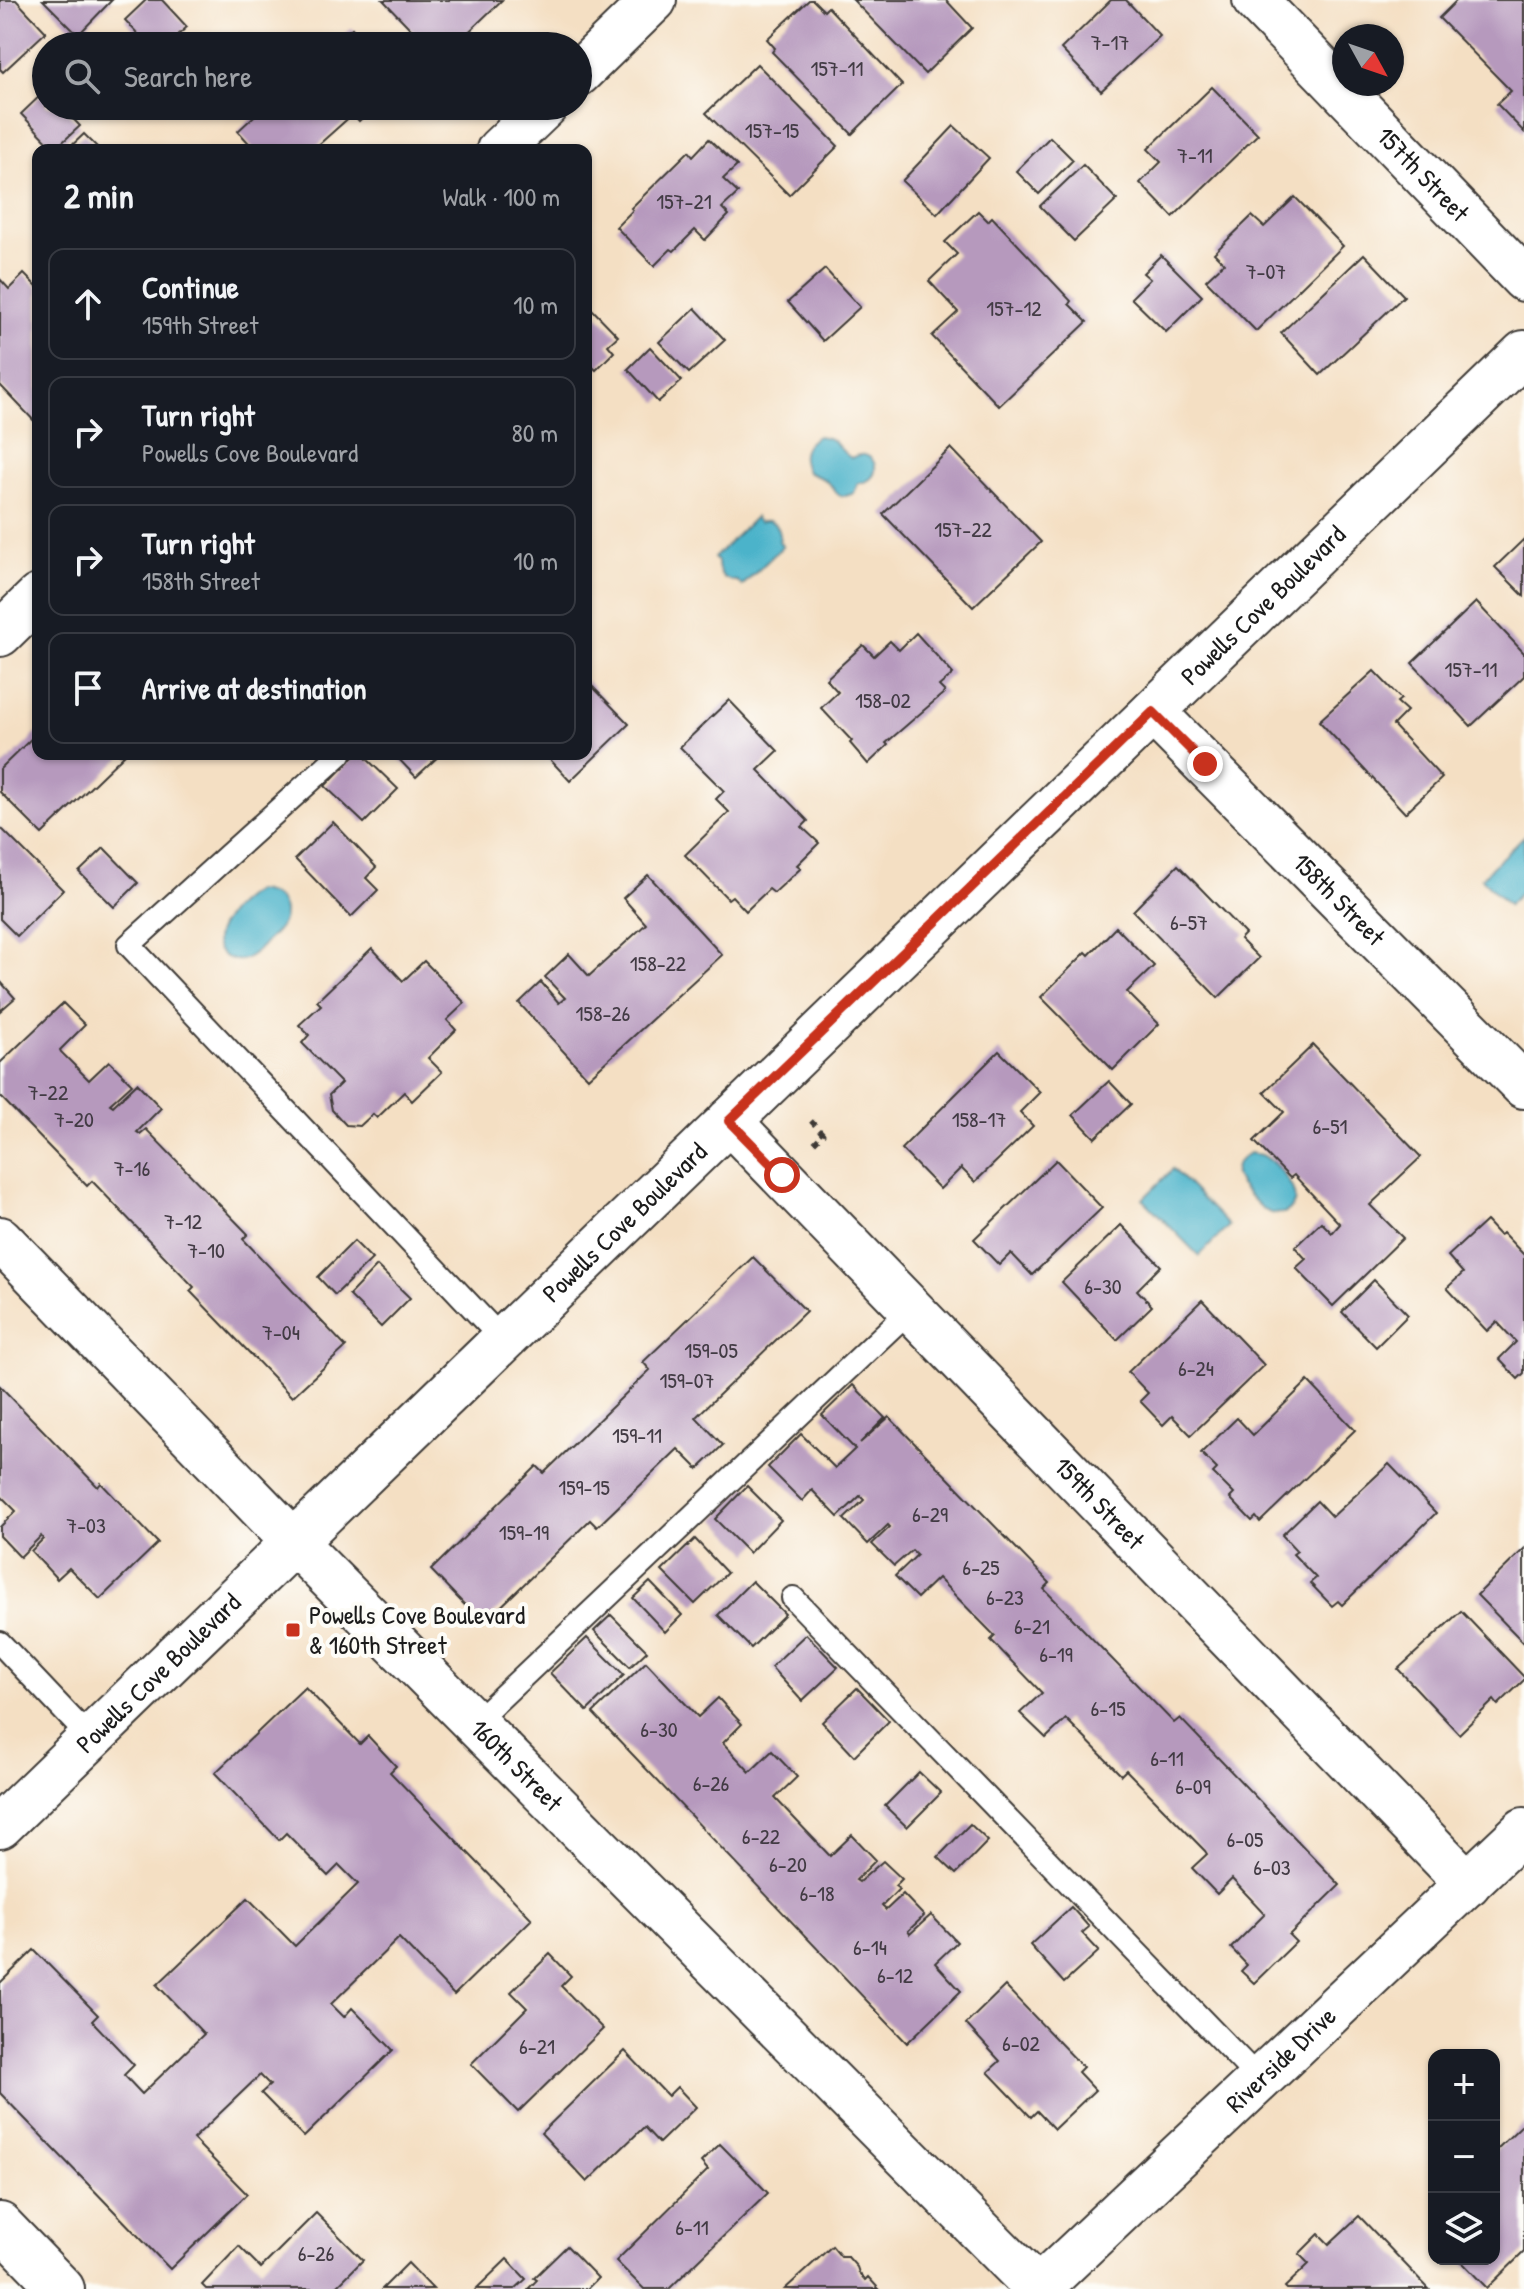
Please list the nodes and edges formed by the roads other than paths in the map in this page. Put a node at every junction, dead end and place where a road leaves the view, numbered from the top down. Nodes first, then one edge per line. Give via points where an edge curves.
1 (654, 0) edge
2 (1255, 0) edge
3 (592, 60) edge
4 (530, 120) edge
5 (505, 144) edge
6 (1524, 279) edge
7 (1524, 353) edge
8 (32, 603) edge
9 (0, 634) edge
10 (1153, 712) junction
11 (333, 760) edge
12 (1524, 1086) edge
13 (729, 1121) junction
14 (0, 1239) edge
15 (911, 1309) junction
16 (503, 1340) junction
17 (294, 1542) junction
18 (793, 1598) dead end
19 (0, 1643) edge
20 (474, 1723) junction
21 (90, 1738) junction
22 (0, 1826) edge
23 (1524, 1830) edge
24 (1468, 1884) junction
25 (1260, 2080) junction
26 (0, 2225) edge
27 (62, 2289) edge
28 (1038, 2289) edge

1 - 3 street
2 - 6 street, 157th Street
4 - 5 street
7 - 10 street, Powells Cove Boulevard
8 - 9 street
10 - 12 street, 158th Street
10 - 13 street, Powells Cove Boulevard
11 - 16 lane via 129,945
13 - 15 street, 159th Street
13 - 16 street, Powells Cove Boulevard
14 - 17 street, 160th Street
15 - 20 lane
15 - 24 street, 159th Street
16 - 17 street, Powells Cove Boulevard
17 - 20 street, 160th Street
17 - 21 street, Powells Cove Boulevard
18 - 25 lane
19 - 21 lane
20 - 28 street, 160th Street
21 - 22 street, Powells Cove Boulevard
23 - 24 street, Riverside Drive
24 - 25 street, Riverside Drive
25 - 28 street, Riverside Drive
26 - 27 street

